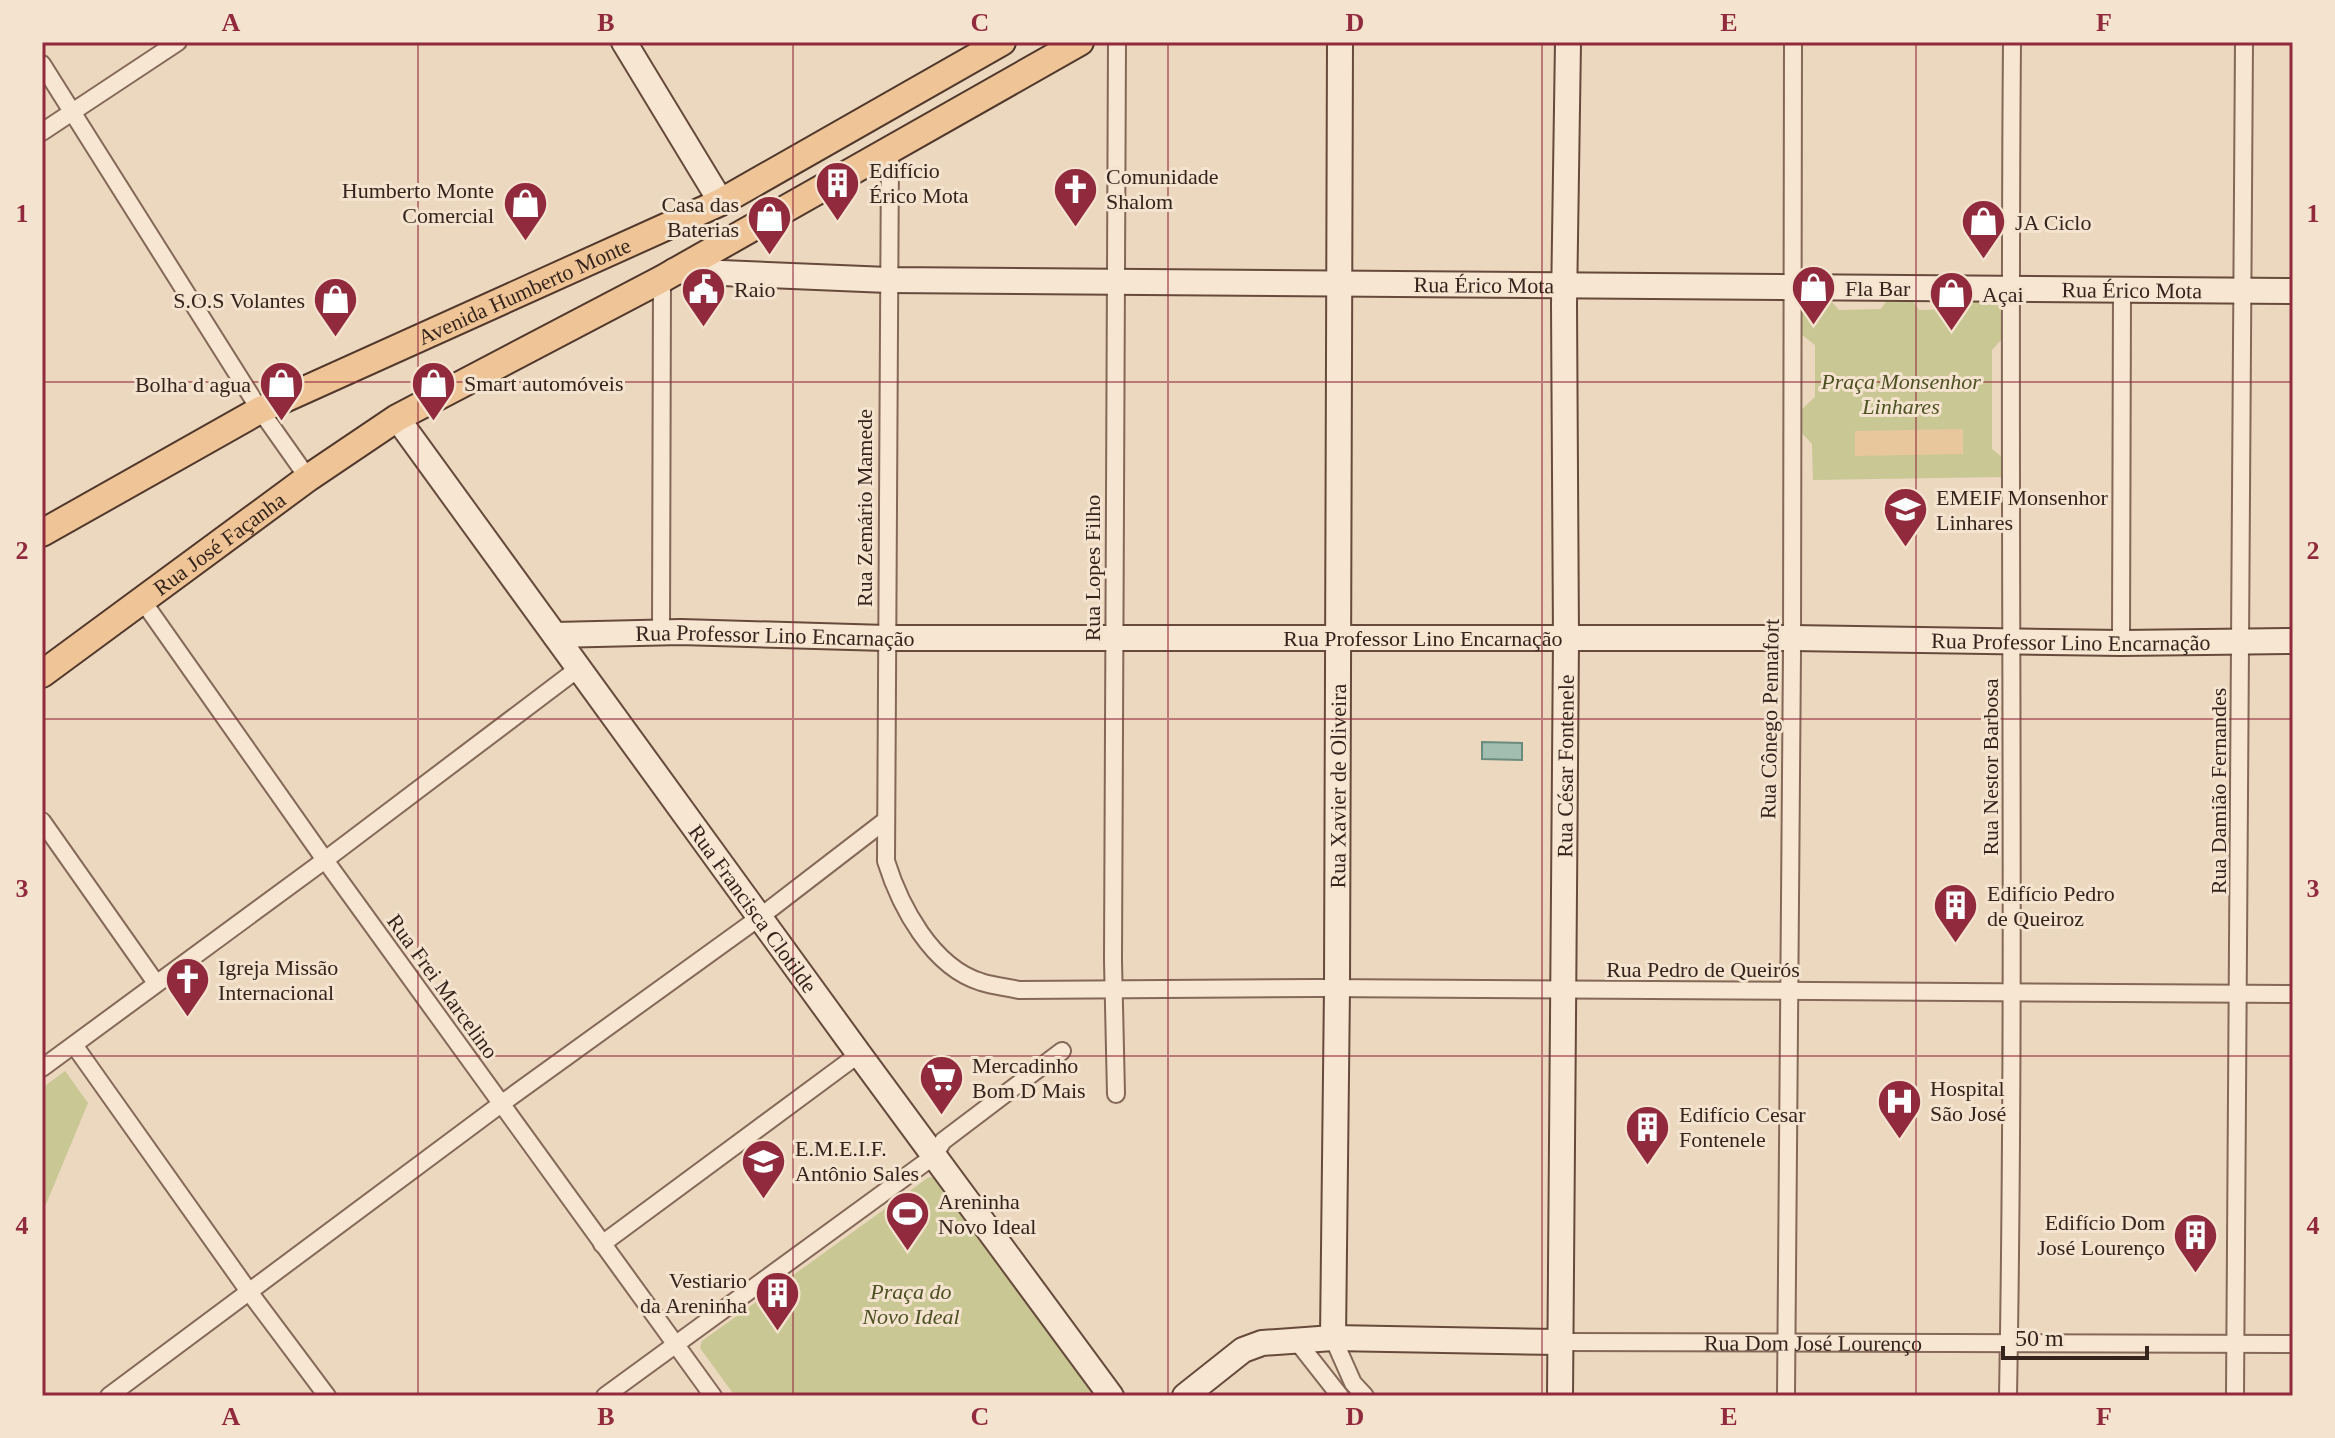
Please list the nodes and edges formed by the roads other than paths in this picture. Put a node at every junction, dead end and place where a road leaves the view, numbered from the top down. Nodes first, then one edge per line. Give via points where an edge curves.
1 (178, 42) edge
2 (624, 42) edge
3 (1002, 42) edge
4 (1080, 42) edge
5 (1117, 42) edge
6 (1340, 42) edge
7 (1568, 42) edge
8 (1793, 42) edge
9 (2012, 42) edge
10 (2244, 42) edge
11 (42, 64) edge
12 (72, 112) junction
13 (42, 132) edge
14 (890, 151) junction
15 (721, 202) junction
16 (668, 275) junction
17 (888, 280) junction
18 (1114, 281) junction
19 (1338, 283) junction
20 (1565, 284) junction
21 (1792, 285) junction
22 (2010, 289) junction
23 (2122, 290) junction
24 (2243, 291) junction
25 (2293, 291) edge
26 (260, 410) junction
27 (397, 418) junction
28 (308, 478) junction
29 (42, 533) edge
30 (142, 600) junction
31 (661, 633) junction
32 (555, 635) junction
33 (1114, 637) junction
34 (886, 638) junction
35 (1792, 638) junction
36 (1338, 639) junction
37 (1566, 639) junction
38 (2241, 641) junction
39 (2293, 641) edge
40 (2011, 643) junction
41 (2121, 643) junction
42 (579, 668) junction
43 (42, 674) edge
44 (886, 820) junction
45 (42, 821) edge
46 (325, 860) junction
47 (760, 917) junction
48 (156, 983) junction
49 (1113, 988) junction
50 (1337, 988) junction
51 (1788, 990) junction
52 (1564, 991) junction
53 (2013, 993) junction
54 (2239, 994) junction
55 (2293, 994) edge
56 (74, 1045) junction
57 (1062, 1051) dead end
58 (859, 1054) junction
59 (42, 1068) edge
60 (1116, 1094) dead end
61 (501, 1104) junction
62 (934, 1156) junction
63 (602, 1244) junction
64 (250, 1293) junction
65 (1333, 1338) junction
66 (1296, 1340) junction
67 (1559, 1342) junction
68 (1786, 1342) junction
69 (2009, 1342) junction
70 (676, 1344) junction
71 (2235, 1344) junction
72 (2293, 1344) edge
73 (109, 1396) edge
74 (327, 1396) edge
75 (605, 1396) edge
76 (713, 1396) edge
77 (1111, 1396) edge
78 (1185, 1396) edge
79 (1340, 1396) edge
80 (1365, 1396) edge
81 (1560, 1396) edge
82 (1786, 1396) edge
83 (2008, 1396) edge
84 (2235, 1396) edge

1 - 12 street
2 - 15 street
3 - 15 main road, Avenida Humberto Monte
4 - 14 main road, Avenida Humberto Monte
5 - 18 street, Rua Lopes Filho
6 - 19 street, Rua Xavier de Oliveira
7 - 20 street, Rua César Fontenele
8 - 21 street, Rua Cônego Pennafort
9 - 22 street, Rua Nestor Barbosa
10 - 24 street, Rua Damião Fernandes
11 - 12 street
12 - 13 street
12 - 26 street
14 - 16 main road, Avenida Humberto Monte
14 - 17 street, Rua Zemário Mamede
15 - 26 main road, Avenida Humberto Monte
16 - 17 street, Rua Érico Mota
16 - 27 main road, Avenida Humberto Monte
16 - 31 street
17 - 18 street, Rua Érico Mota
17 - 34 street, Rua Zemário Mamede
18 - 19 street, Rua Érico Mota
18 - 33 street, Rua Lopes Filho
19 - 20 street, Rua Érico Mota
19 - 36 street, Rua Xavier de Oliveira
20 - 21 street, Rua Érico Mota
20 - 37 street, Rua César Fontenele
21 - 22 street, Rua Érico Mota
21 - 35 street, Rua Cônego Pennafort
22 - 23 street, Rua Érico Mota
22 - 40 street, Rua Nestor Barbosa
23 - 24 street, Rua Érico Mota
23 - 41 street
24 - 25 street, Rua Érico Mota
24 - 38 street, Rua Damião Fernandes
26 - 28 street
26 - 29 main road, Avenida Humberto Monte
27 - 28 main road, Rua José Façanha
27 - 32 street, Rua Francisca Clotilde
28 - 30 main road, Rua José Façanha
30 - 43 main road, Rua José Façanha
30 - 46 street, Rua Frei Marcelino
31 - 32 street, Rua Professor Lino Encarnação
31 - 34 street, Rua Professor Lino Encarnação
32 - 42 street, Rua Francisca Clotilde
33 - 34 street, Rua Professor Lino Encarnação
33 - 36 street, Rua Professor Lino Encarnação
33 - 49 street, Rua Lopes Filho
34 - 44 street, Rua Zemário Mamede
35 - 37 street, Rua Professor Lino Encarnação
35 - 40 street, Rua Professor Lino Encarnação
35 - 51 street, Rua Cônego Pennafort
36 - 37 street, Rua Professor Lino Encarnação
36 - 50 street, Rua Xavier de Oliveira
37 - 52 street, Rua César Fontenele
38 - 39 street, Rua Professor Lino Encarnação
38 - 41 street, Rua Professor Lino Encarnação
38 - 54 street, Rua Damião Fernandes
40 - 41 street, Rua Professor Lino Encarnação
40 - 53 street, Rua Nestor Barbosa
42 - 46 street
42 - 47 street, Rua Francisca Clotilde
44 - 47 street
44 - 49 street, Rua Zemário Mamede via 886,861 896,894 934,949 958,969 979,982 1019,990
45 - 48 street
46 - 48 street
46 - 61 street, Rua Frei Marcelino
47 - 58 street, Rua Francisca Clotilde
47 - 61 street
48 - 56 street
49 - 50 street, Rua Pedro de Queirós
49 - 60 street, Rua Lopes Filho
50 - 52 street, Rua Pedro de Queirós
50 - 65 street, Rua Xavier de Oliveira
51 - 52 street, Rua Pedro de Queirós
51 - 53 street, Rua Pedro de Queirós
51 - 68 street, Rua Cônego Pennafort
52 - 67 street, Rua César Fontenele
53 - 54 street, Rua Pedro de Queirós
53 - 69 street, Rua Nestor Barbosa
54 - 55 street, Rua Pedro de Queirós
54 - 71 street, Rua Damião Fernandes
56 - 59 street
56 - 64 street
57 - 62 street via 943,1141
58 - 62 street, Rua Francisca Clotilde
58 - 63 street
61 - 63 street, Rua Frei Marcelino
61 - 64 street
62 - 70 street
62 - 77 street, Rua Francisca Clotilde
63 - 70 street, Rua Frei Marcelino
64 - 73 street
64 - 74 street
65 - 66 street, Rua Dom José Lourenço
65 - 67 street, Rua Dom José Lourenço
65 - 80 street via 1353,1383
66 - 78 street, Rua Dom José Lourenço via 1243,1350
66 - 79 street
67 - 68 street, Rua Dom José Lourenço
67 - 81 street, Rua César Fontenele
68 - 69 street, Rua Dom José Lourenço
68 - 82 street, Rua Cônego Pennafort
69 - 71 street, Rua Dom José Lourenço
69 - 83 street, Rua Nestor Barbosa
70 - 75 street
70 - 76 street, Rua Frei Marcelino
71 - 72 street, Rua Dom José Lourenço
71 - 84 street, Rua Damião Fernandes

